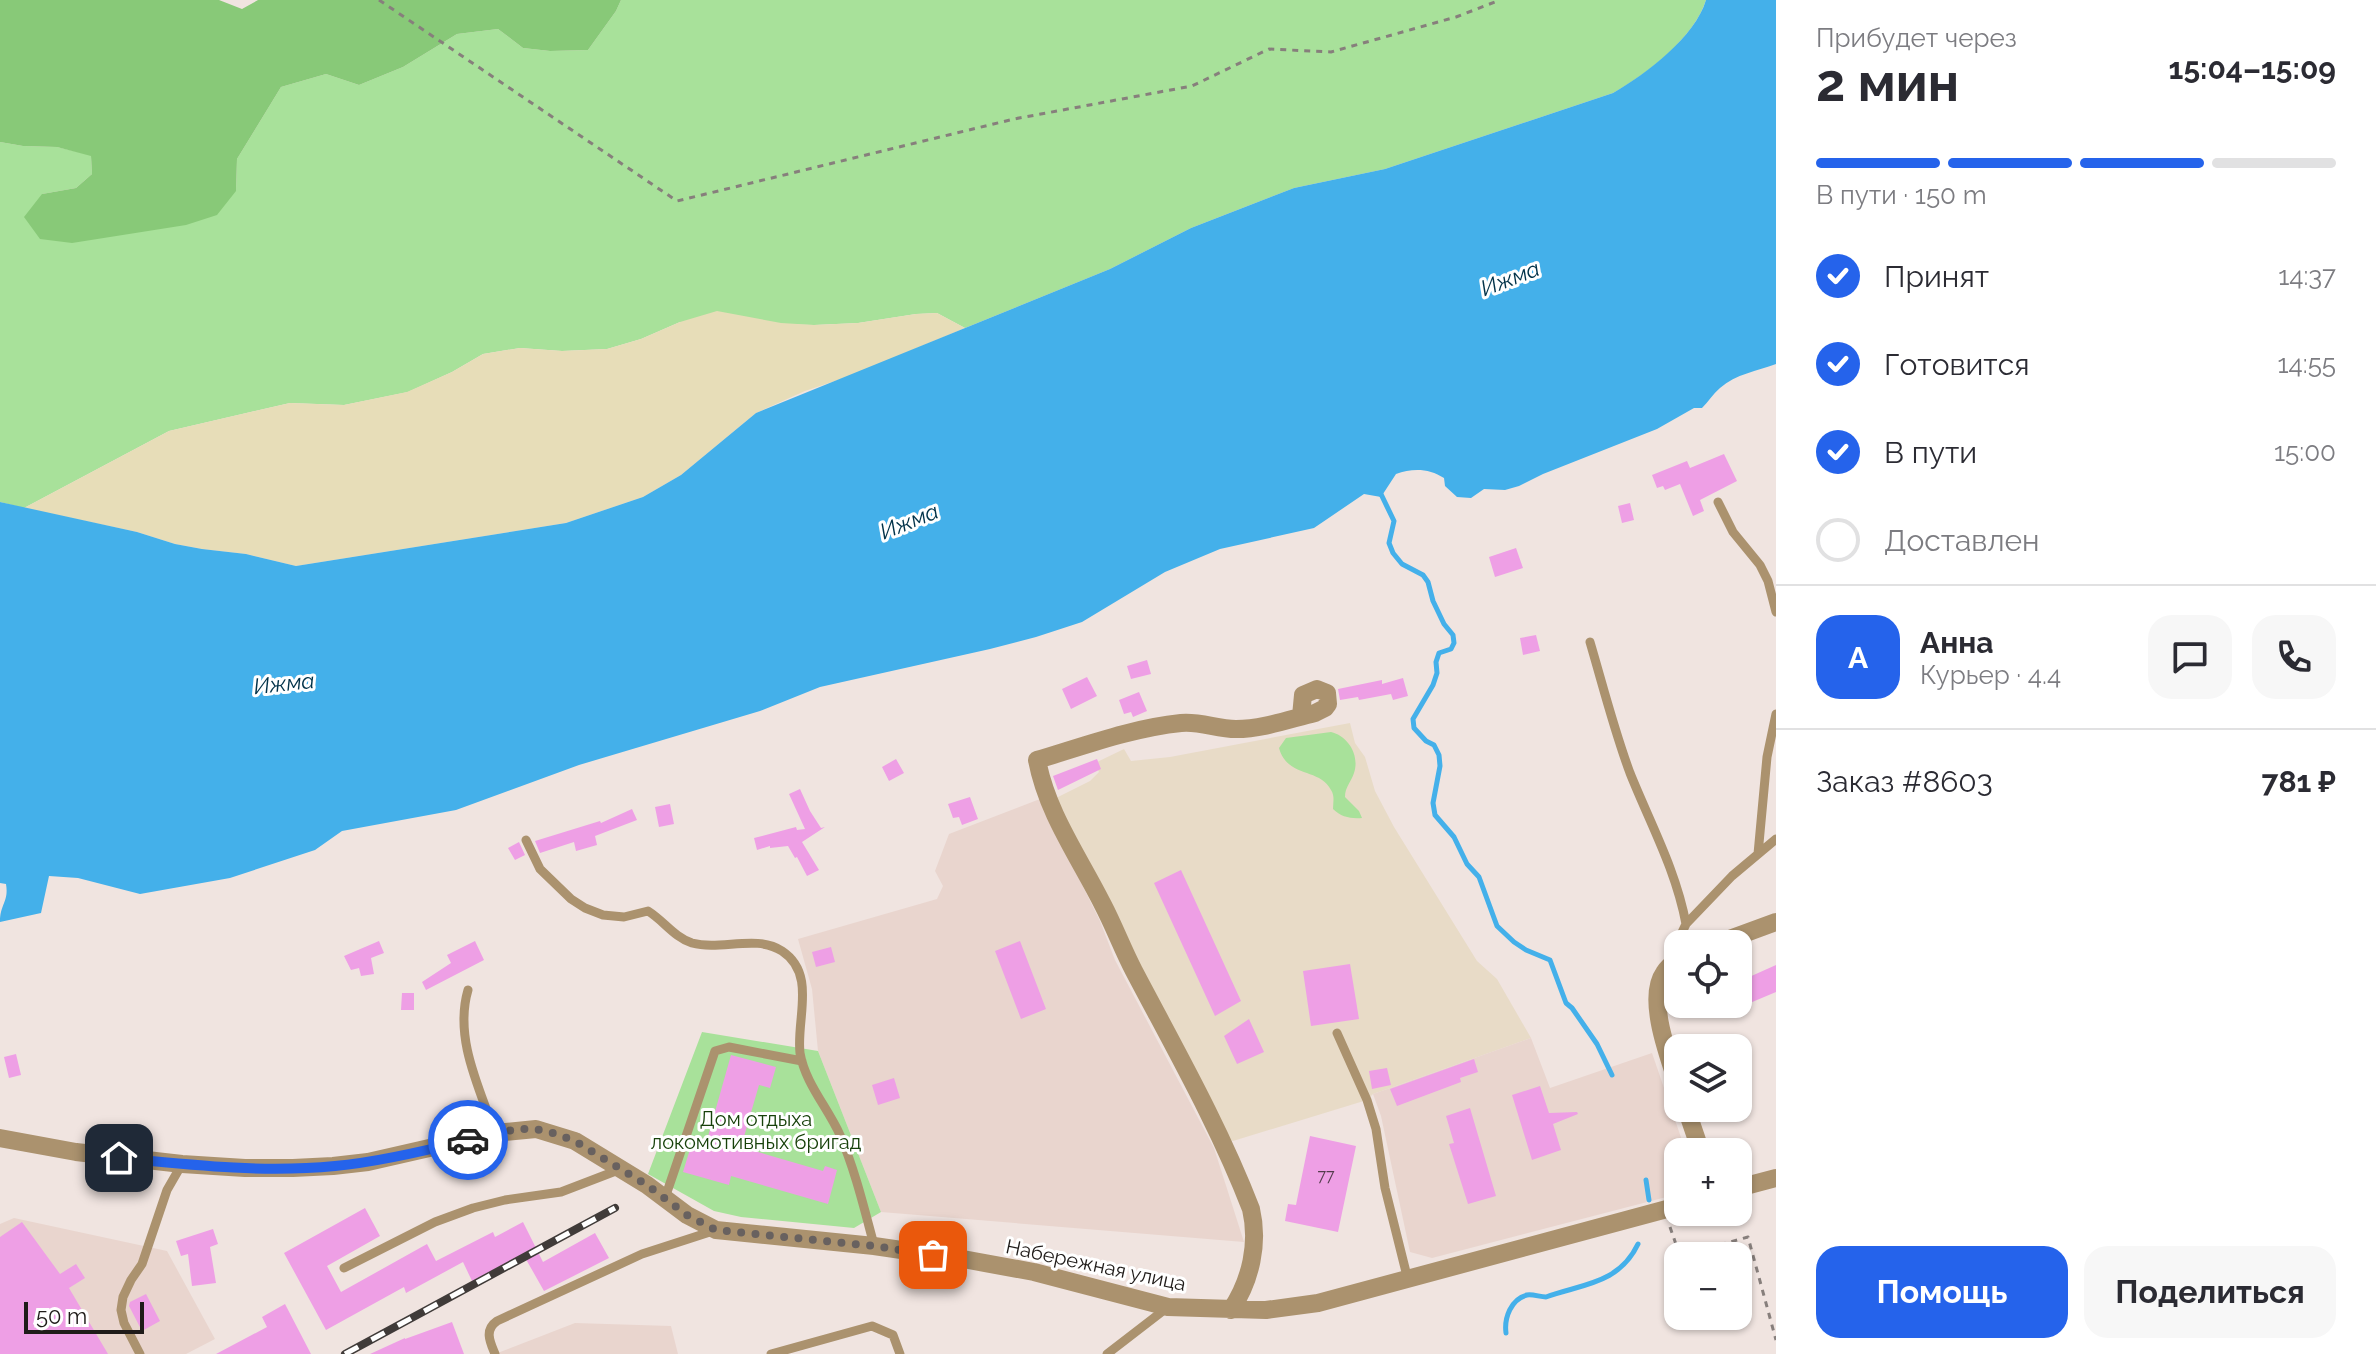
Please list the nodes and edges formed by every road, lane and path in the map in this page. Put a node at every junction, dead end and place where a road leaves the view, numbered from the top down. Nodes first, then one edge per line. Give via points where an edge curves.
1 (379, 0) edge
2 (1500, 0) edge
3 (1718, 502) dead end
4 (1776, 612) edge
5 (1590, 642) dead end
6 (1776, 714) edge
7 (1301, 716) dead end
8 (1776, 839) edge
9 (526, 840) dead end
10 (1758, 854) junction
11 (1776, 922) edge
12 (1686, 924) junction
13 (1752, 931) edge
14 (1663, 974) joint
15 (468, 990) dead end
16 (1337, 1033) dead end
17 (1664, 1035) edge
18 (802, 1061) junction
19 (495, 1133) junction
20 (0, 1138) edge
21 (182, 1164) junction
22 (621, 1169) junction
23 (1776, 1178) edge
24 (1752, 1184) edge
25 (665, 1198) junction
26 (1664, 1211) edge
27 (716, 1230) junction
28 (1730, 1242) edge
29 (1749, 1242) edge
30 (874, 1246) junction
31 (1752, 1252) edge
32 (344, 1268) dead end
33 (1408, 1280) junction
34 (1168, 1307) junction
35 (1231, 1310) junction
36 (1776, 1340) edge
37 (140, 1354) edge
38 (495, 1354) edge
39 (771, 1354) edge
40 (900, 1354) edge
41 (1107, 1354) edge

1 - 2 path via 677,201 1014,119 1192,86 1269,49 1331,52
3 - 4 lane via 1733,532 1760,565
5 - 12 lane via 1618,737 1667,860
6 - 10 lane
7 - 35 street via 1244,729 1172,724 1037,760 1055,816 1192,1078 1251,1209 1253,1252
8 - 10 lane
9 - 18 lane via 540,869 593,913 624,917 648,911 693,943 762,943 787,954 803,990
10 - 12 lane
11 - 13 street
12 - 14 lane
14 - 17 street via 1657,990
15 - 19 lane via 463,1008 466,1050
16 - 33 lane via 1376,1129
18 - 25 lane via 729,1047 715,1051
18 - 30 lane via 839,1134
19 - 21 street, Набережная улица via 333,1166
19 - 22 street, Набережная улица via 553,1133
20 - 21 street, Набережная улица
21 - 37 lane via 123,1297 124,1323
22 - 25 street, Набережная улица
22 - 32 lane via 561,1192 473,1208
23 - 24 street
25 - 27 street, Набережная улица
26 - 33 street, Набережная улица
27 - 30 street, Набережная улица
27 - 38 lane via 642,1254 497,1321 489,1334
28 - 29 path via 1748,1237
30 - 34 street, Набережная улица via 1034,1272
31 - 36 path
33 - 35 street, Набережная улица via 1305,1305
34 - 35 street, Набережная улица
34 - 41 lane
39 - 40 lane via 872,1326 893,1335

